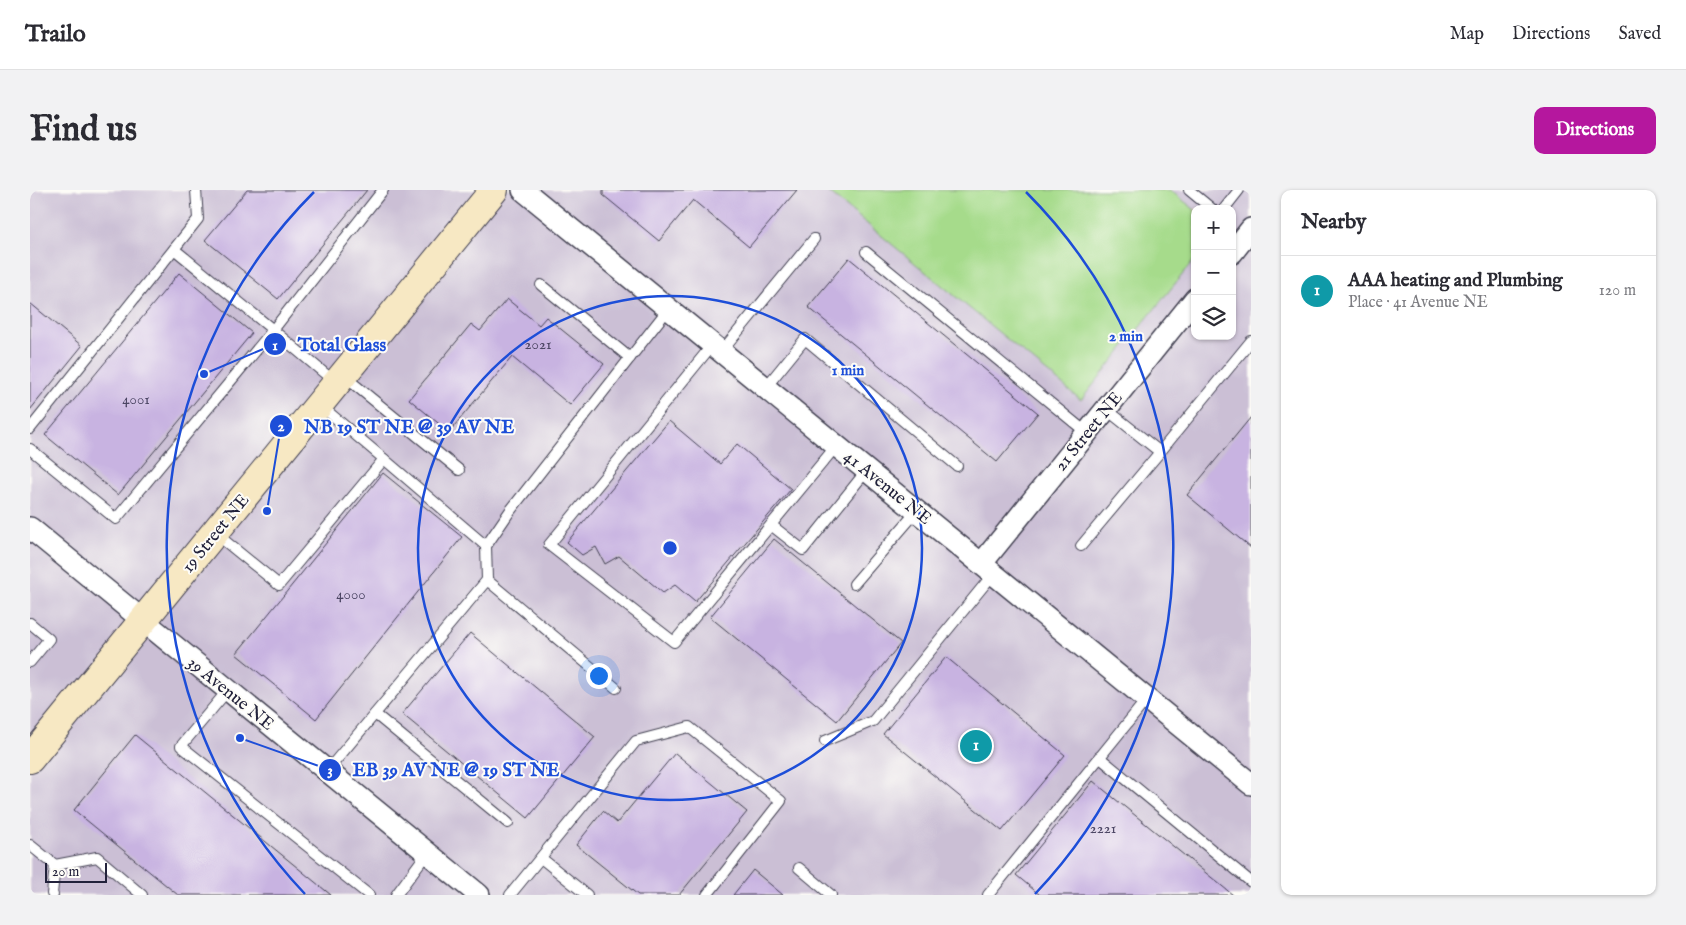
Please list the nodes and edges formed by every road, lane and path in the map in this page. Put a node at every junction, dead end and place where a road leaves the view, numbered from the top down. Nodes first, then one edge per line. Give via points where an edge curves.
1 (196, 190) edge
2 (383, 190) edge
3 (494, 190) edge
4 (524, 190) edge
5 (1189, 190) edge
6 (1239, 190) edge
7 (1207, 205) edge
8 (1227, 205) edge
9 (814, 240) dead end
10 (174, 249) junction
11 (866, 252) dead end
12 (541, 285) dead end
13 (1191, 304) edge
14 (669, 308) junction
15 (273, 330) junction
16 (1251, 341) edge
17 (717, 348) junction
18 (630, 358) junction
19 (340, 379) junction
20 (766, 387) junction
21 (319, 404) junction
22 (1106, 409) junction
23 (30, 429) edge
24 (1087, 434) junction
25 (837, 445) junction
26 (30, 449) edge
27 (1160, 452) junction
28 (384, 459) junction
29 (957, 466) dead end
30 (459, 470) dead end
31 (868, 470) junction
32 (917, 511) junction
33 (771, 525) junction
34 (30, 528) edge
35 (215, 532) junction
36 (486, 546) junction
37 (1081, 546) dead end
38 (988, 568) junction
39 (487, 580) junction
40 (854, 584) dead end
41 (143, 621) junction
42 (30, 623) edge
43 (30, 662) edge
44 (616, 688) dead end
45 (228, 690) junction
46 (1147, 699) junction
47 (375, 714) junction
48 (825, 741) dead end
49 (1099, 757) junction
50 (30, 759) edge
51 (327, 771) junction
52 (1251, 784) edge
53 (508, 823) dead end
54 (30, 845) edge
55 (427, 853) junction
56 (541, 858) junction
57 (55, 865) junction
58 (799, 868) dead end
59 (1251, 882) edge
60 (53, 895) edge
61 (142, 895) edge
62 (369, 895) edge
63 (396, 895) edge
64 (479, 895) edge
65 (510, 895) edge
66 (587, 895) edge
67 (706, 895) edge
68 (831, 895) edge
69 (988, 895) edge

1 - 10 lane via 198,219
2 - 15 lane
3 - 19 street, 19 Street NE
4 - 14 street, 41 Avenue NE
5 - 7 lane
6 - 8 lane
9 - 17 lane
10 - 15 lane
10 - 23 lane
11 - 24 lane
12 - 18 lane
13 - 22 street, 21 Street NE
14 - 17 street, 41 Avenue NE
14 - 18 lane
15 - 19 lane
15 - 26 lane via 116,519
16 - 27 lane
17 - 20 street, 41 Avenue NE
17 - 33 lane via 549,545 674,642
18 - 36 lane via 510,510
19 - 21 street, 19 Street NE
19 - 30 lane
20 - 25 street, 41 Avenue NE
20 - 29 lane via 805,339
21 - 28 lane
21 - 35 street, 19 Street NE
22 - 24 street, 21 Street NE
22 - 27 lane
24 - 38 street, 21 Street NE
25 - 31 street, 41 Avenue NE
25 - 33 lane
27 - 37 lane
28 - 35 lane via 279,585
28 - 36 lane
31 - 32 street, 41 Avenue NE
31 - 33 lane via 803,550
32 - 38 street, 41 Avenue NE
32 - 40 lane
34 - 41 street, 39 Avenue NE
35 - 41 street, 19 Street NE
36 - 39 lane
38 - 46 street, 41 Avenue NE
38 - 48 lane via 873,721
39 - 44 lane
39 - 47 lane
41 - 45 street, 39 Avenue NE
41 - 50 street, 19 Street NE
42 - 43 lane via 49,639
45 - 51 street, 39 Avenue NE
45 - 62 lane via 181,746
46 - 49 lane
46 - 52 street, 41 Avenue NE
47 - 51 lane
47 - 53 lane
49 - 59 lane
49 - 69 lane
51 - 55 street, 39 Avenue NE
54 - 57 lane
55 - 63 lane
55 - 64 street, 39 Avenue NE
56 - 65 lane
56 - 66 lane
56 - 67 lane via 636,741 689,727 781,801
57 - 60 lane
57 - 61 lane via 97,858
58 - 68 lane

